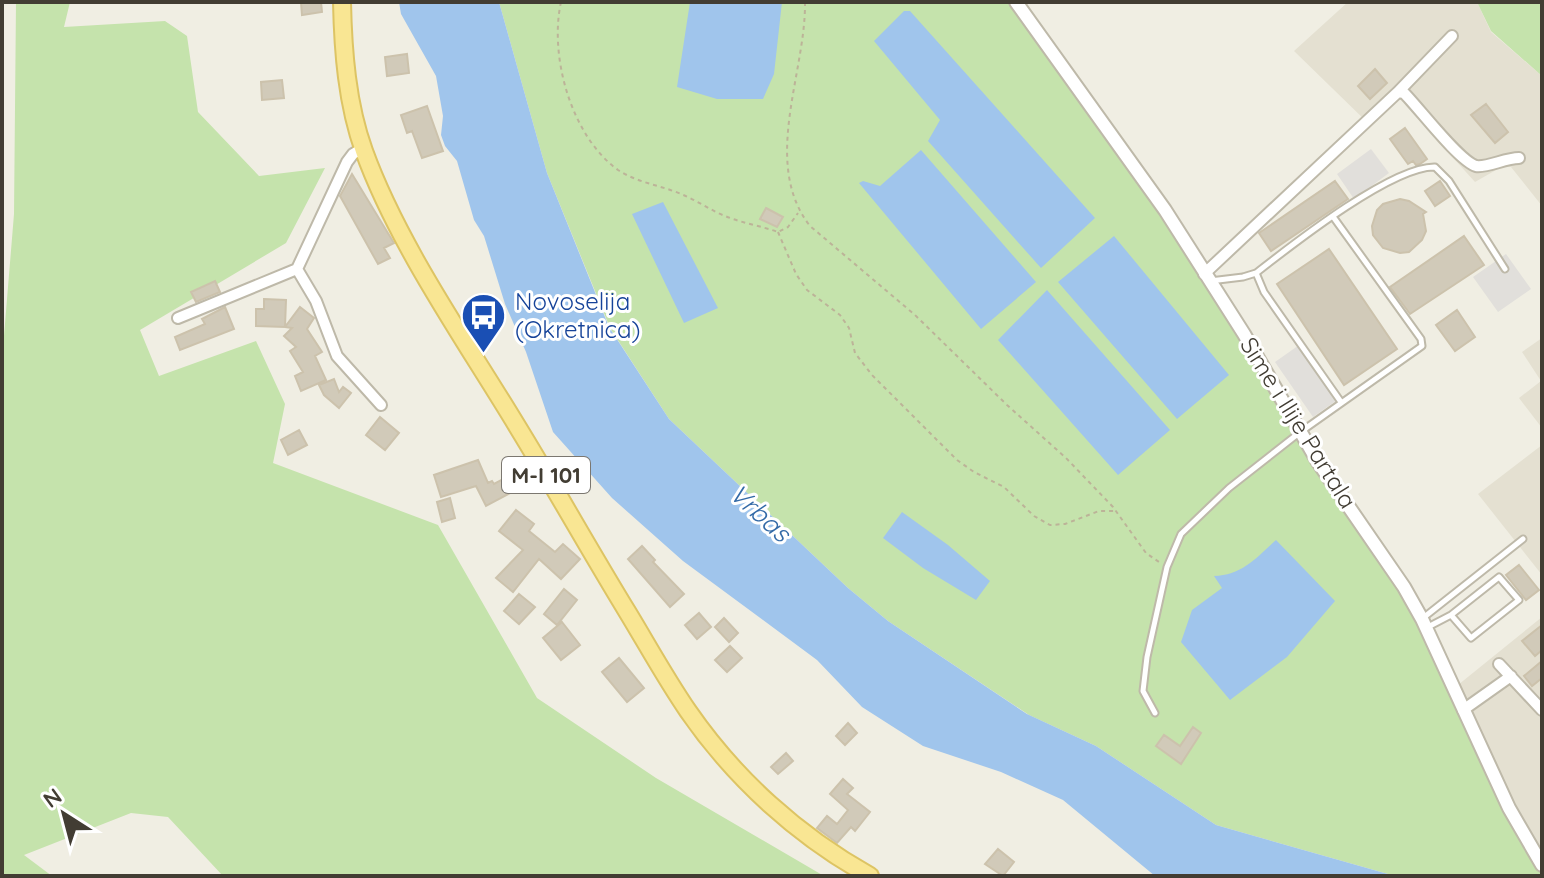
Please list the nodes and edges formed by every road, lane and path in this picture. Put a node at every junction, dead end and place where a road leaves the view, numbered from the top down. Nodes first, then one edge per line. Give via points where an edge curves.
1 (342, 2) edge
2 (561, 2) edge
3 (805, 2) edge
4 (1016, 2) edge
5 (1452, 36) dead end
6 (1398, 92) junction
7 (363, 148) junction
8 (1519, 158) dead end
9 (799, 212) junction
10 (1334, 218) junction
11 (778, 232) junction
12 (297, 269) junction
13 (1505, 269) dead end
14 (1256, 273) junction
15 (1206, 278) junction
16 (178, 318) dead end
17 (1341, 403) junction
18 (381, 405) dead end
19 (1299, 433) junction
20 (1116, 511) junction
21 (1523, 539) dead end
22 (1167, 567) junction
23 (1451, 615) junction
24 (1424, 623) junction
25 (1499, 664) dead end
26 (1511, 676) junction
27 (1463, 710) junction
28 (1542, 710) edge
29 (1155, 713) dead end
30 (1542, 865) edge
31 (870, 876) edge

1 - 7 main road, M-I 101 via 349,85
2 - 11 path via 563,80 575,116 603,157 645,184
3 - 9 path via 786,162
4 - 15 street, Sime i Ilije Partala via 1157,198
5 - 6 street
6 - 8 street via 1410,98 1463,159 1477,166
6 - 15 street
7 - 12 street via 347,162
7 - 31 main road, M-I 101 via 426,274 688,711 777,811
9 - 11 path
9 - 20 path via 915,315
10 - 13 lane via 1403,174 1435,167
10 - 14 lane
10 - 17 lane via 1423,342
11 - 20 path via 796,274 807,290 840,315 855,353 872,375 957,460 1004,487 1050,525
12 - 16 street
12 - 18 street via 337,356
14 - 15 lane
14 - 17 lane
15 - 19 street, Sime i Ilije Partala
17 - 19 lane
19 - 22 lane via 1181,534
19 - 24 street, Sime i Ilije Partala
20 - 22 path via 1146,553
21 - 24 lane
22 - 29 lane via 1143,691
23 - 23 lane via 1499,577 1519,600 1471,638
23 - 24 lane
24 - 27 street, Sime i Ilije Partala
25 - 26 street
26 - 27 street
26 - 28 street
27 - 30 street, Sime i Ilije Partala

